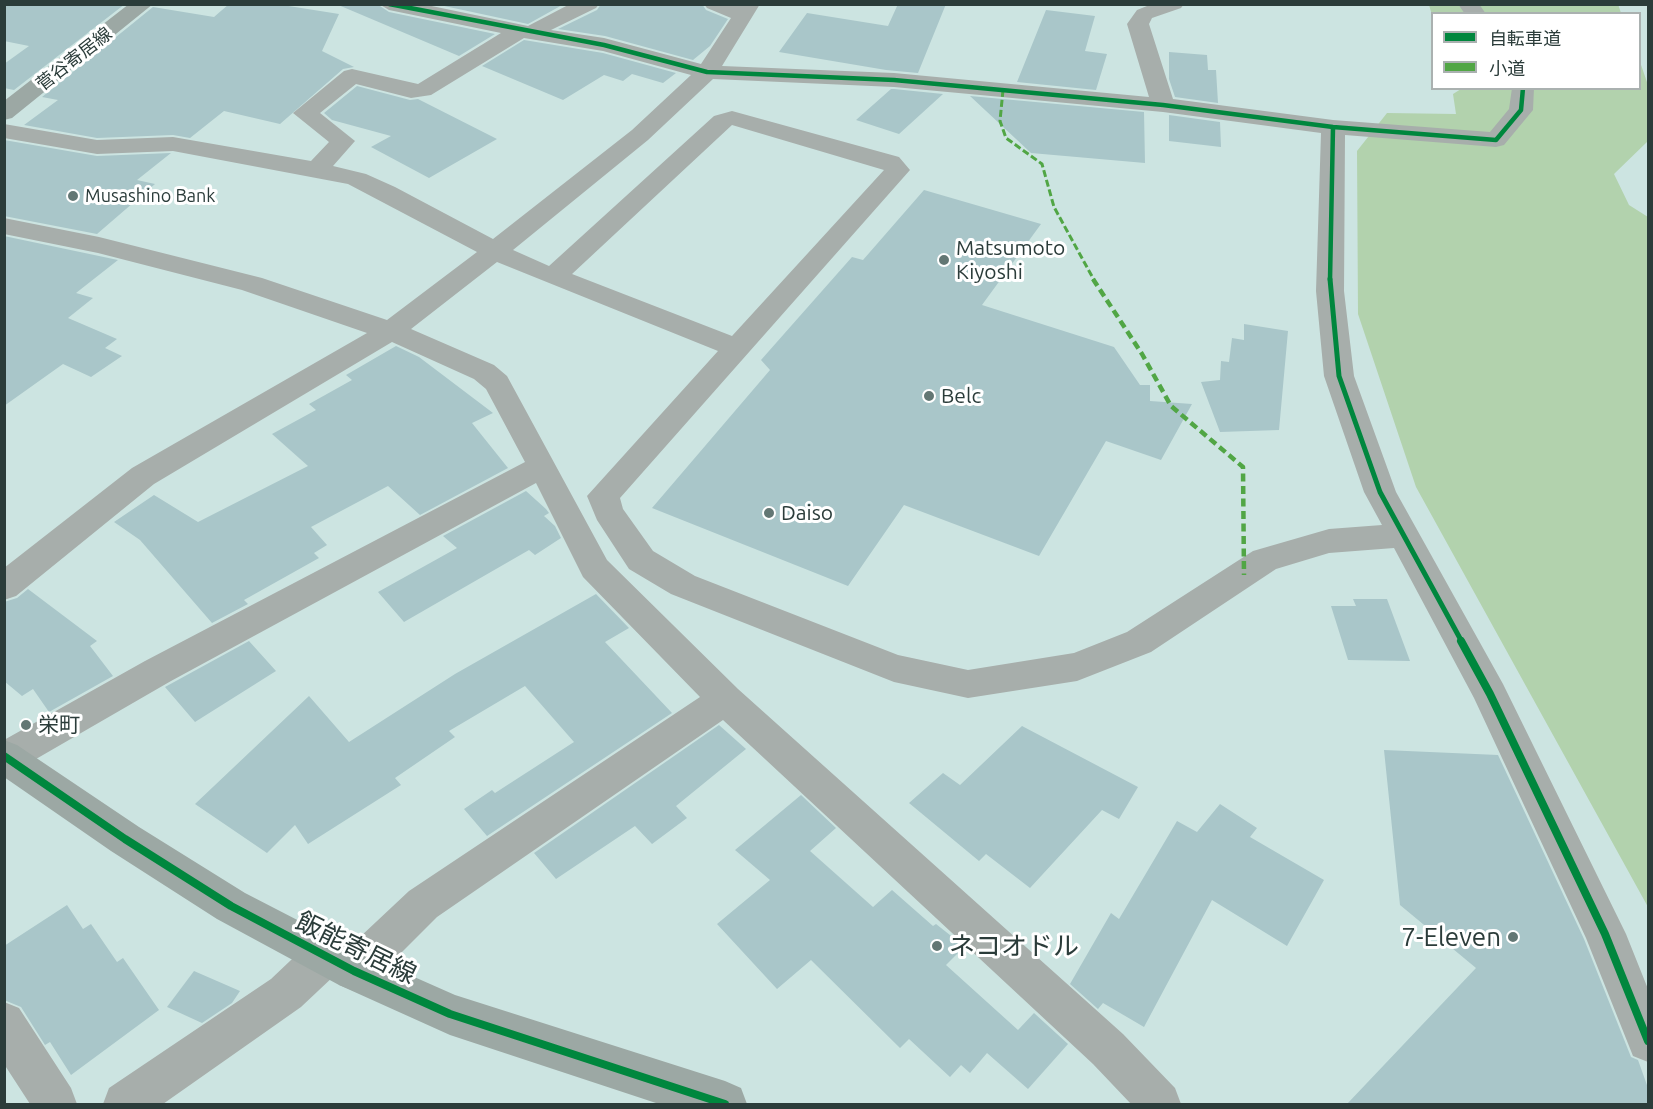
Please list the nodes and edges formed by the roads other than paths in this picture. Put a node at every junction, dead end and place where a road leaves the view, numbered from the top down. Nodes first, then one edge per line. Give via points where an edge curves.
1 (143, 4) edge
2 (388, 4) edge
3 (589, 4) edge
4 (714, 4) edge
5 (1174, 4) edge
6 (426, 8) edge
7 (746, 10) edge
8 (525, 32) junction
9 (707, 72) junction
10 (1523, 90) edge
11 (1163, 105) junction
12 (4, 113) edge
13 (1333, 127) junction
14 (4, 131) edge
15 (317, 169) junction
16 (4, 226) edge
17 (495, 251) junction
18 (554, 276) junction
19 (391, 332) junction
20 (737, 348) junction
21 (543, 466) junction
22 (1403, 535) junction
23 (4, 587) edge
24 (725, 699) junction
25 (5, 757) edge
26 (339, 964) junction
27 (4, 1023) edge
28 (1648, 1041) edge
29 (677, 1098) edge
30 (55, 1104) edge
31 (125, 1104) edge
32 (725, 1104) edge
33 (1159, 1104) edge

1 - 12 main road, 菅谷寄居線
2 - 6 street
3 - 8 street
4 - 7 street
5 - 11 street via 1144,14 1138,24
6 - 8 street
7 - 9 street
8 - 9 street via 604,45
8 - 15 street via 423,90 411,91 352,76 305,113 343,141
9 - 11 street via 894,80
9 - 17 street via 640,135
10 - 13 street via 1521,110 1496,140
11 - 13 street
13 - 22 street via 1330,291 1339,376 1380,492
14 - 15 street via 98,147 173,144
15 - 17 street via 387,192
16 - 19 street via 99,245 252,284
17 - 18 street
17 - 19 street
18 - 20 street
18 - 20 street via 722,121 732,118 890,162 898,170
19 - 21 street via 484,372 497,383
19 - 23 street via 143,476
20 - 22 street via 603,496 608,512 641,560 683,585 894,668 968,684 1077,667 1139,642 1265,560 1329,541
21 - 24 street via 595,568
21 - 25 street
22 - 28 street via 1500,715 1605,934
24 - 26 street
24 - 33 street via 1108,1049
25 - 26 main road, 飯能寄居線 via 222,900
26 - 29 main road, 飯能寄居線 via 450,1014
26 - 31 street via 286,993
27 - 30 street
29 - 32 main road, 飯能寄居線

